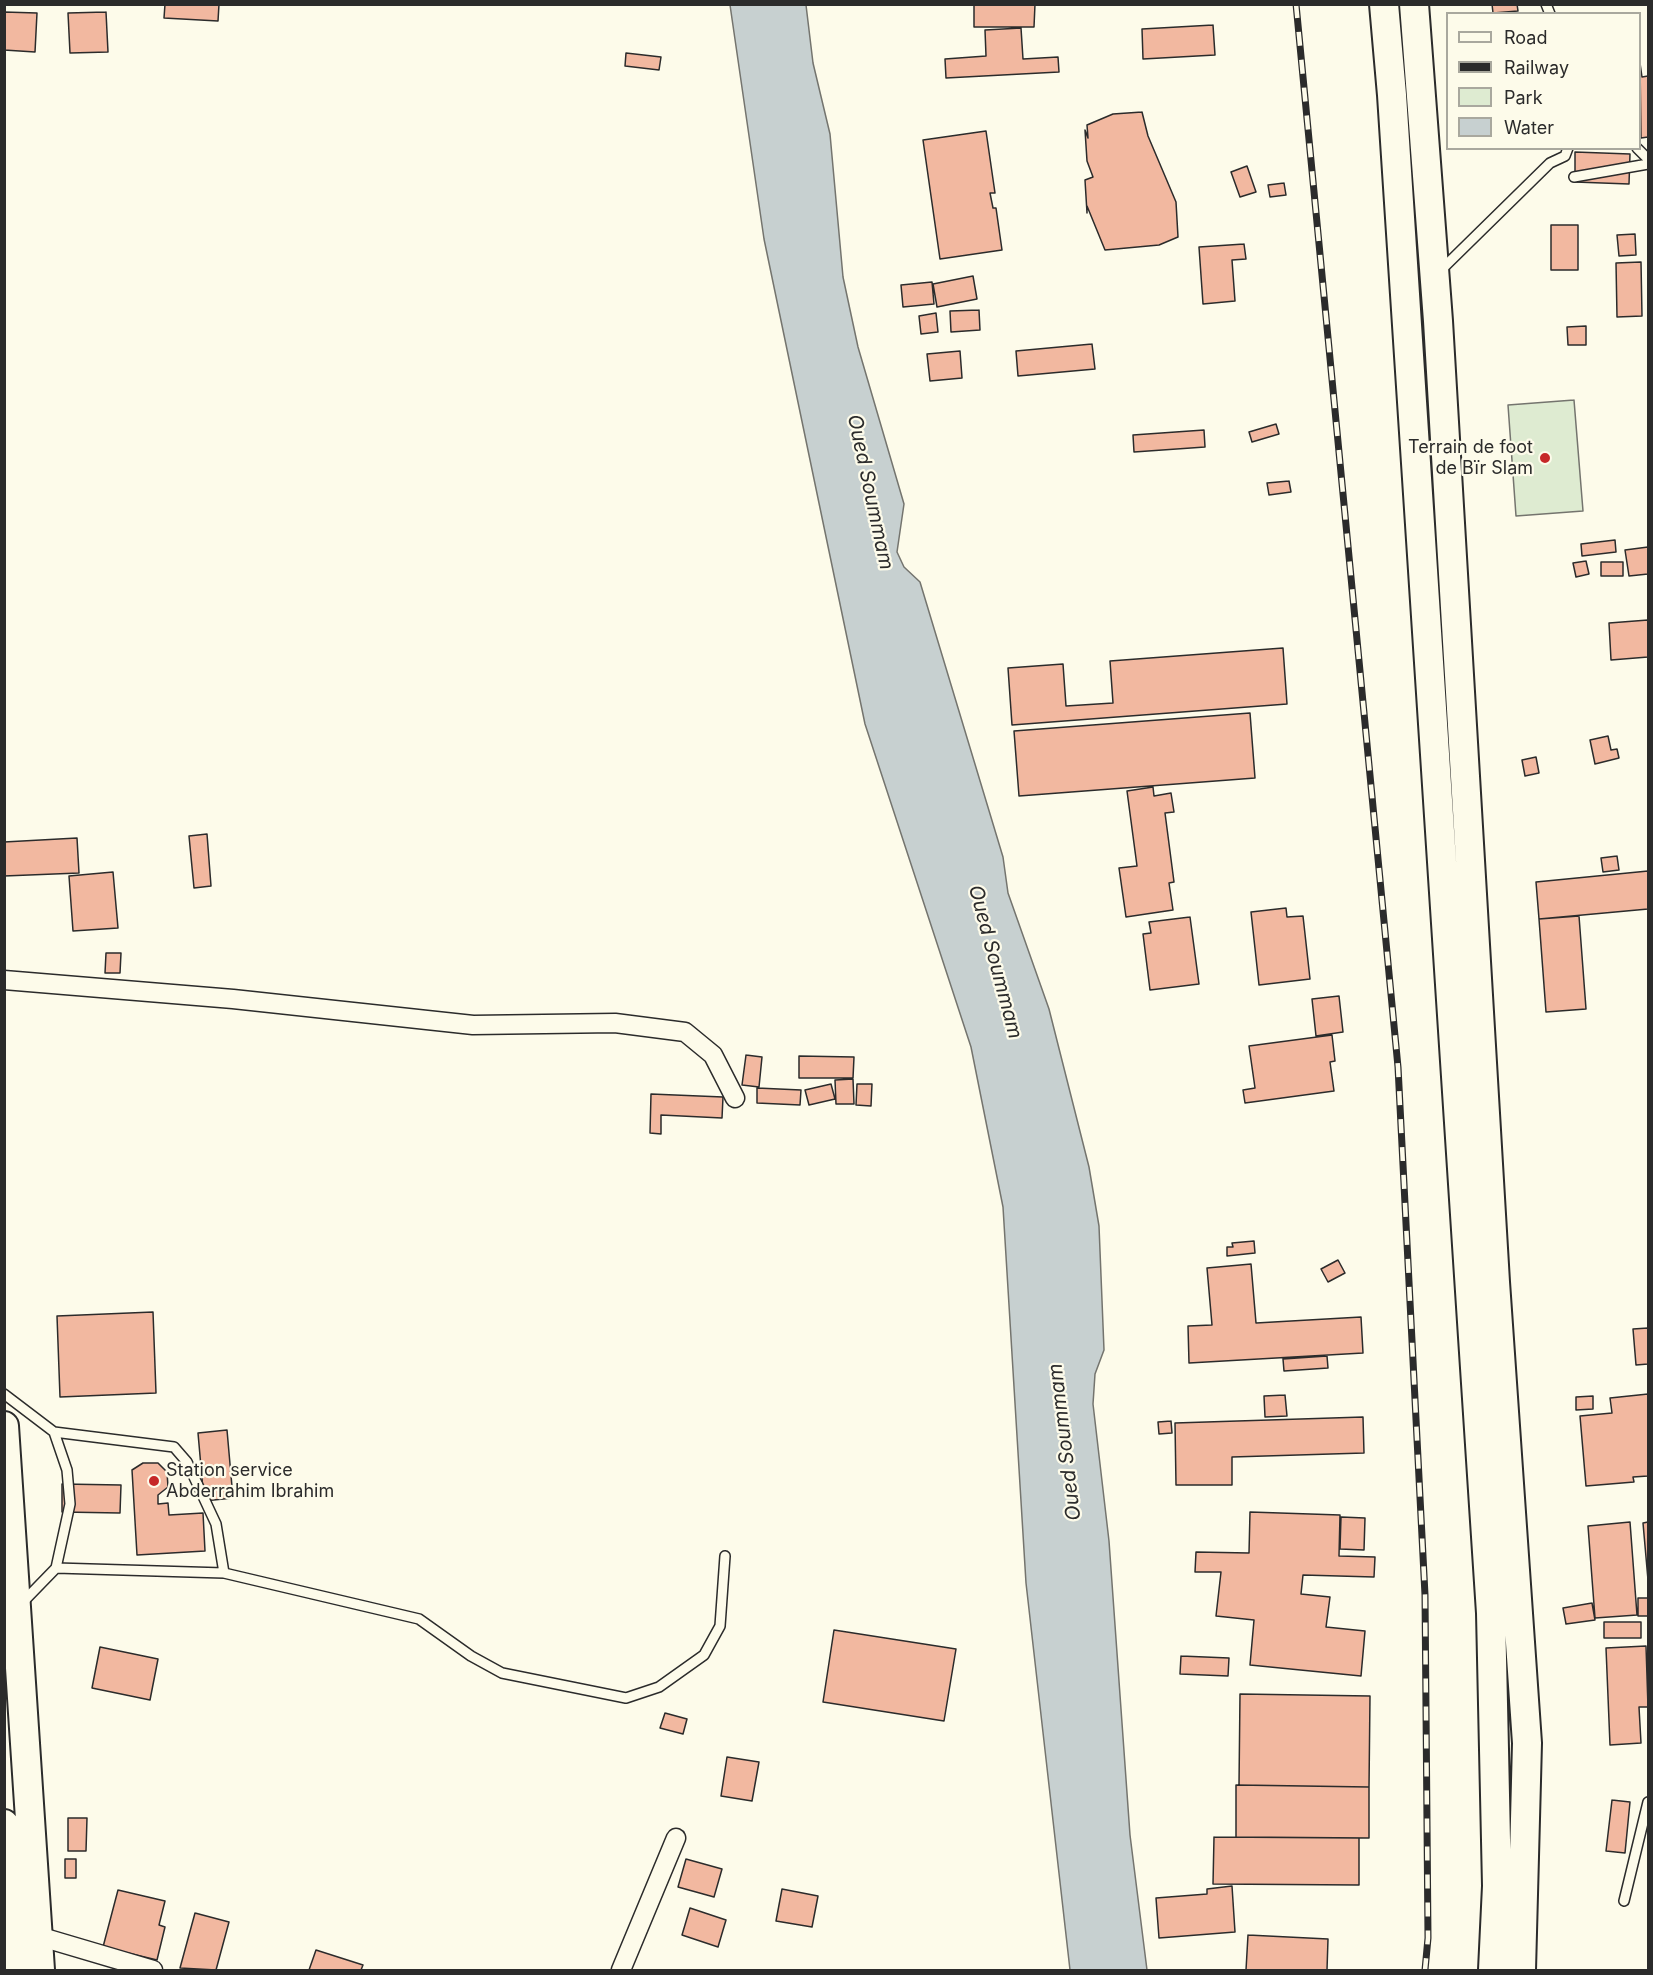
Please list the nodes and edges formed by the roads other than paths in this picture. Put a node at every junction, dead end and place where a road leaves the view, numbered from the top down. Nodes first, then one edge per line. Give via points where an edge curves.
1 (1384, 4) edge
2 (1413, 4) edge
3 (1567, 150) edge
4 (1648, 161) edge
5 (1574, 177) dead end
6 (1434, 277) junction
7 (4, 980) edge
8 (735, 1098) dead end
9 (4, 1394) edge
10 (4, 1426) edge
11 (54, 1432) junction
12 (725, 1556) dead end
13 (56, 1568) junction
14 (224, 1573) junction
15 (16, 1610) junction
16 (1648, 1802) edge
17 (4, 1824) edge
18 (676, 1838) dead end
19 (1624, 1901) dead end
20 (38, 1936) junction
21 (14, 1971) edge
22 (40, 1971) edge
23 (153, 1971) edge
24 (621, 1971) edge
25 (1493, 1971) edge
26 (1521, 1971) edge

1 - 25 highway via 1491,1613 1497,1875
2 - 6 highway
3 - 6 lane
4 - 5 lane
6 - 26 highway via 1527,1743
7 - 8 street via 473,1024 615,1023 685,1032 713,1055
9 - 11 lane
10 - 15 highway
11 - 13 lane via 67,1470 70,1504
11 - 14 lane via 174,1447 187,1462 216,1524
12 - 14 lane via 720,1626 704,1655 659,1687 626,1698 502,1673 419,1619
13 - 14 lane
13 - 15 lane
15 - 20 highway
16 - 19 lane
17 - 21 highway
18 - 24 street
20 - 22 highway
20 - 23 street

